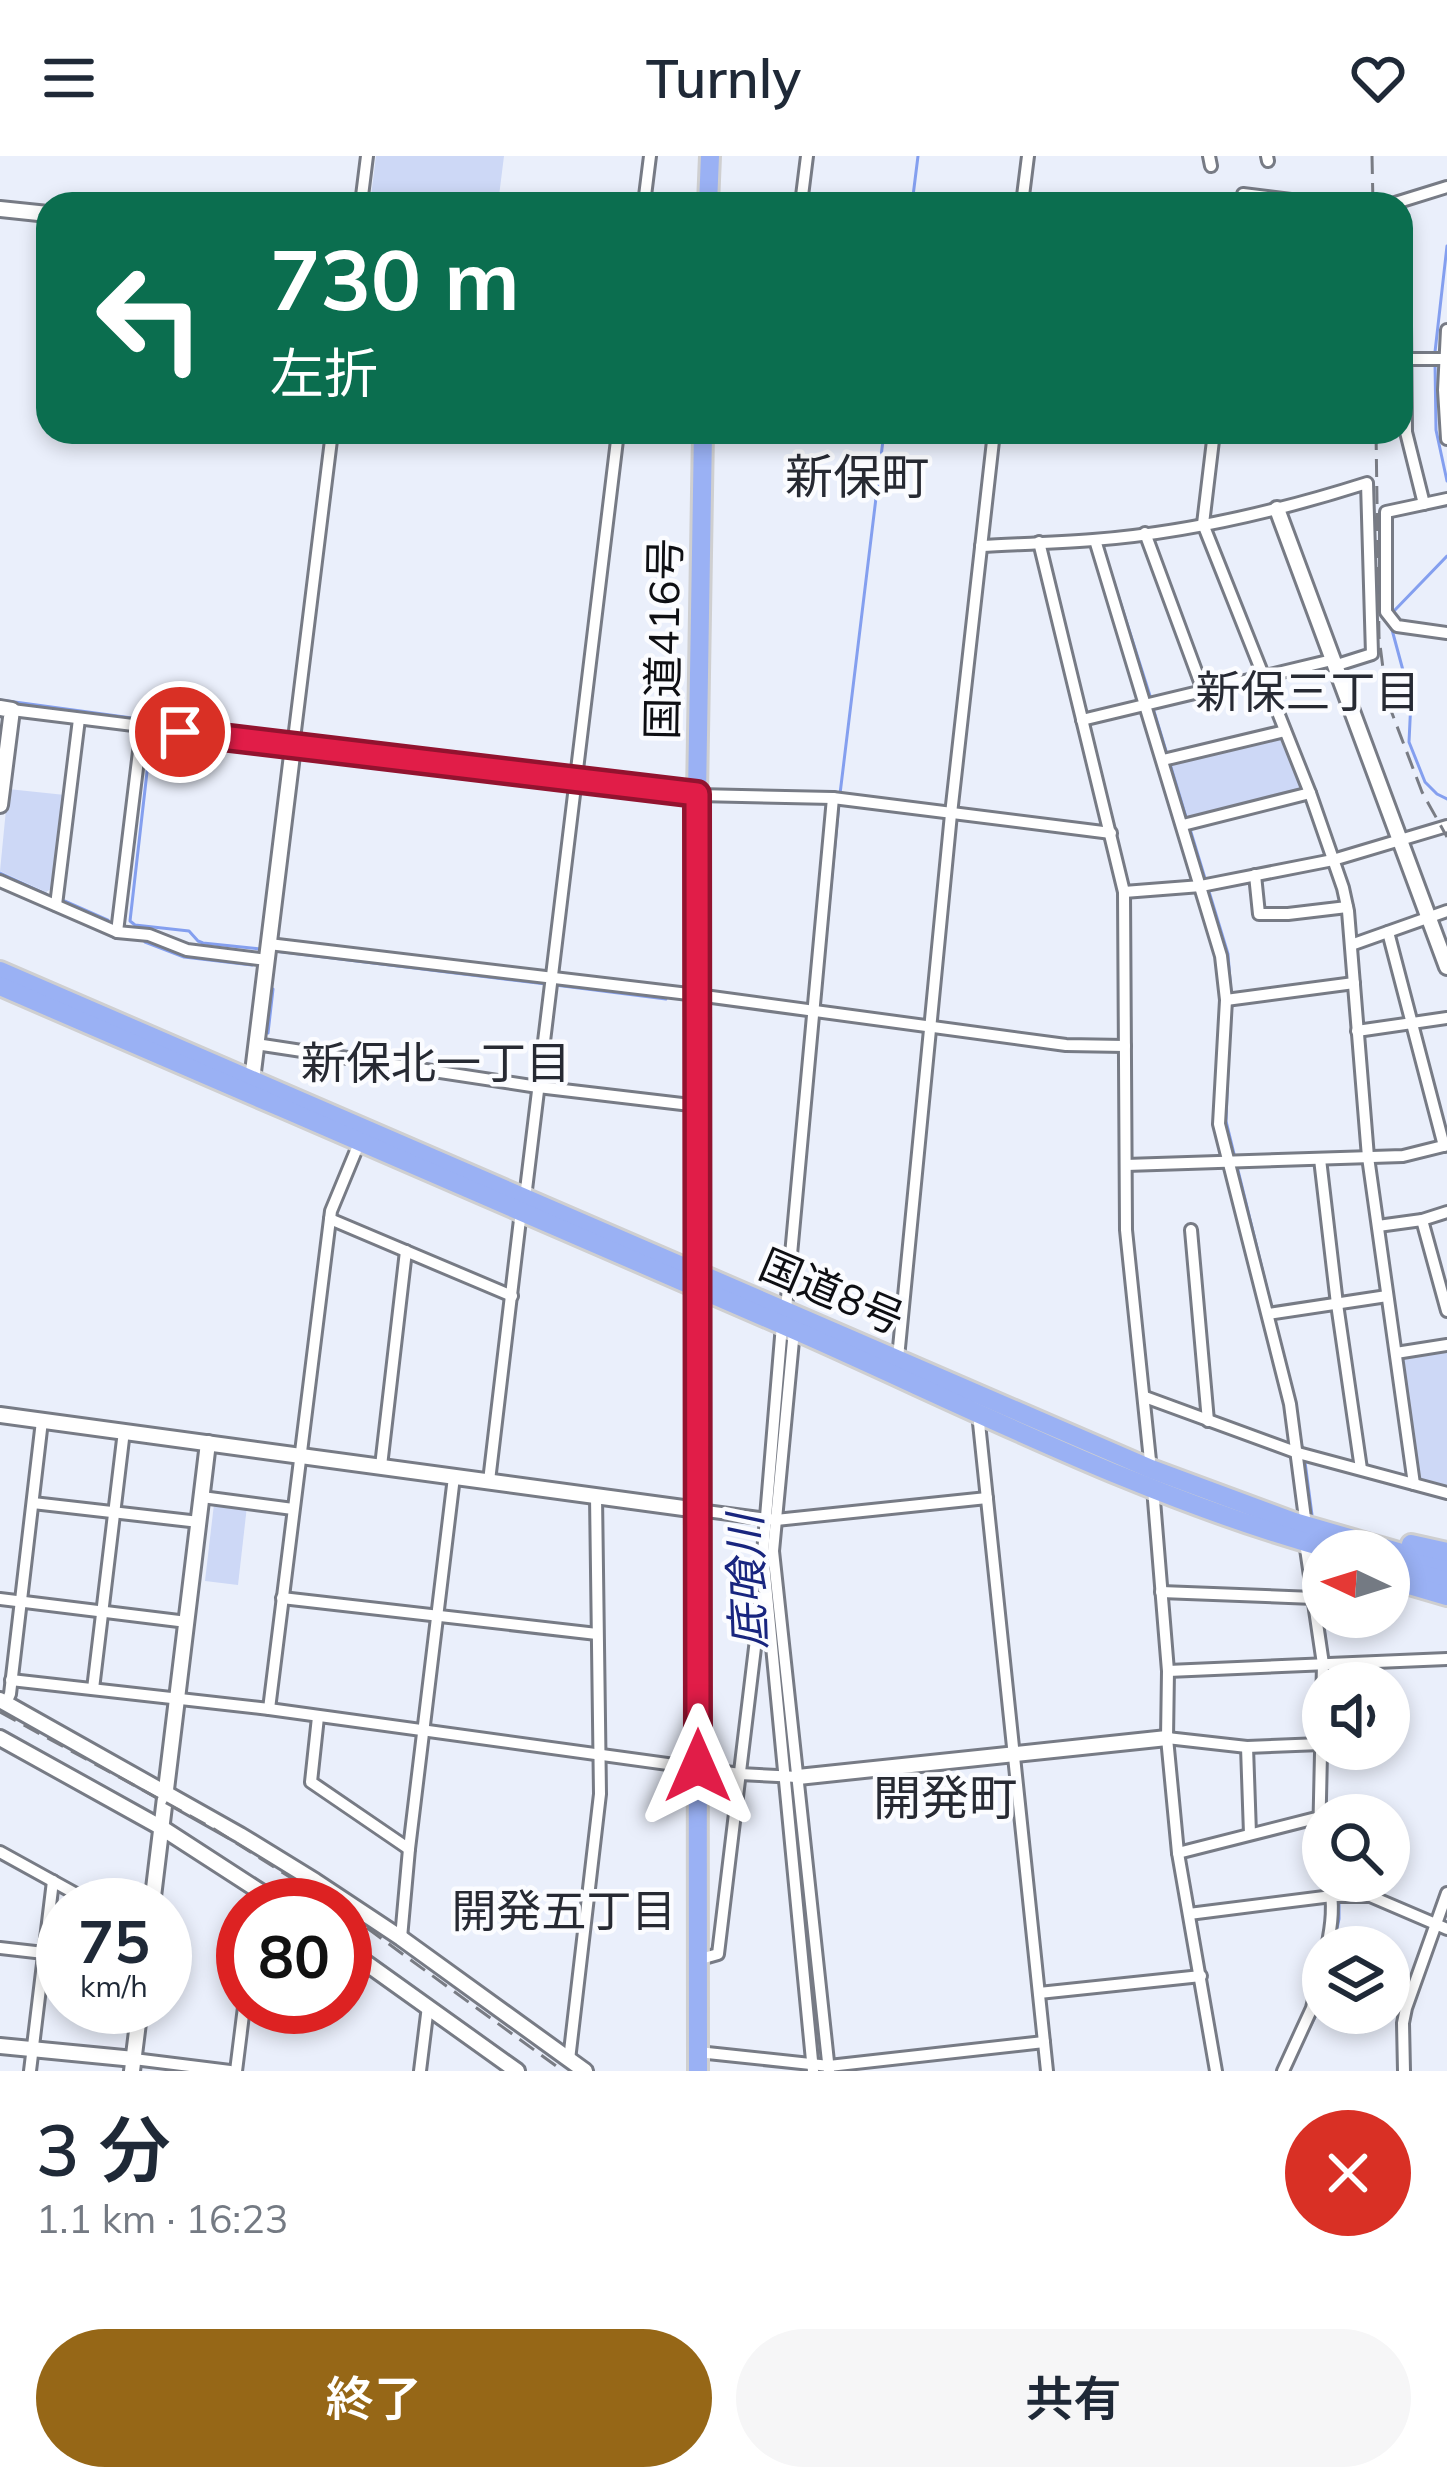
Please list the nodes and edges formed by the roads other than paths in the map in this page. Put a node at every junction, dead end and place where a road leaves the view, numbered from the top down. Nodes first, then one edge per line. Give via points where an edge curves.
1 (367, 156) edge
2 (650, 156) edge
3 (710, 156) edge
4 (807, 156) edge
5 (1028, 156) edge
6 (1447, 187) edge
7 (362, 192) edge
8 (646, 192) edge
9 (708, 192) edge
10 (802, 192) edge
11 (1024, 192) edge
12 (1413, 198) edge
13 (0, 208) edge
14 (36, 212) edge
15 (1447, 330) edge
16 (1413, 359) edge
17 (1444, 359) edge
18 (1447, 439) edge
19 (331, 444) edge
20 (616, 444) edge
21 (703, 444) edge
22 (993, 444) edge
23 (1213, 444) edge
24 (1409, 444) edge
25 (1447, 499) edge
26 (1424, 504) junction
27 (1276, 508) junction
28 (1203, 524) junction
29 (1145, 533) junction
30 (1095, 540) junction
31 (1039, 542) junction
32 (981, 546) junction
33 (1447, 633) edge
34 (1333, 663) junction
35 (1264, 676) junction
36 (1203, 690) junction
37 (1145, 704) junction
38 (6, 709) edge
39 (79, 718) junction
40 (1082, 720) junction
41 (142, 727) junction
42 (1286, 731) junction
43 (293, 746) junction
44 (1162, 760) junction
45 (576, 780) junction
46 (1310, 793) junction
47 (697, 794) junction
48 (833, 798) junction
49 (0, 805) edge
50 (951, 814) junction
51 (1183, 825) junction
52 (1447, 826) edge
53 (1111, 832) junction
54 (1399, 840) junction
55 (1333, 860) junction
56 (1255, 875) junction
57 (0, 880) edge
58 (1201, 886) junction
59 (1124, 892) junction
60 (56, 905) junction
61 (1347, 908) junction
62 (1447, 911) edge
63 (1428, 918) junction
64 (117, 932) junction
65 (1388, 932) junction
66 (1351, 945) junction
67 (268, 952) junction
68 (1447, 967) edge
69 (0, 970) edge
70 (552, 979) junction
71 (1354, 983) junction
72 (0, 986) edge
73 (697, 995) junction
74 (1226, 1000) junction
75 (813, 1011) junction
76 (1447, 1018) edge
77 (1412, 1023) junction
78 (931, 1027) junction
79 (1357, 1030) junction
80 (256, 1044) junction
81 (1125, 1046) junction
82 (252, 1080) junction
83 (538, 1087) junction
84 (699, 1106) junction
85 (360, 1142) junction
86 (1446, 1146) edge
87 (1368, 1157) junction
88 (1320, 1159) junction
89 (1230, 1162) junction
90 (1126, 1165) junction
91 (523, 1205) junction
92 (1447, 1212) edge
93 (330, 1220) junction
94 (1422, 1220) junction
95 (1378, 1226) junction
96 (1191, 1230) dead end
97 (406, 1251) junction
98 (698, 1281) junction
99 (512, 1296) junction
100 (1388, 1296) junction
101 (1337, 1304) junction
102 (1447, 1311) edge
103 (1268, 1314) junction
104 (787, 1327) junction
105 (1447, 1345) edge
106 (1396, 1353) junction
107 (898, 1358) junction
108 (1145, 1397) junction
109 (0, 1415) edge
110 (42, 1420) junction
111 (1208, 1420) junction
112 (979, 1423) junction
113 (124, 1431) junction
114 (208, 1443) junction
115 (1298, 1453) junction
116 (300, 1454) junction
117 (381, 1466) junction
118 (1360, 1469) junction
119 (454, 1477) junction
120 (489, 1481) junction
121 (1414, 1484) junction
122 (1152, 1486) junction
123 (1447, 1492) edge
124 (596, 1496) junction
125 (202, 1497) junction
126 (987, 1498) junction
127 (33, 1503) junction
128 (293, 1509) junction
129 (698, 1510) junction
130 (114, 1512) junction
131 (770, 1520) junction
132 (199, 1522) junction
133 (1307, 1530) edge
134 (1302, 1531) edge
135 (1410, 1543) edge
136 (1447, 1552) edge
137 (1410, 1557) edge
138 (1447, 1566) edge
139 (1410, 1571) edge
140 (764, 1575) junction
141 (1447, 1581) edge
142 (1410, 1585) edge
143 (1161, 1592) junction
144 (1447, 1596) edge
145 (282, 1598) junction
146 (1302, 1598) edge
147 (0, 1600) edge
148 (21, 1602) junction
149 (102, 1612) junction
150 (437, 1616) junction
151 (187, 1622) junction
152 (598, 1634) junction
153 (1447, 1659) edge
154 (1373, 1662) edge
155 (1302, 1665) edge
156 (1168, 1670) junction
157 (11, 1680) junction
158 (93, 1689) junction
159 (177, 1699) junction
160 (3, 1701) edge
161 (268, 1709) junction
162 (318, 1717) junction
163 (423, 1731) junction
164 (0, 1738) edge
165 (1167, 1738) junction
166 (1302, 1745) edge
167 (1246, 1747) junction
168 (600, 1754) junction
169 (1013, 1754) junction
170 (698, 1766) junction
171 (740, 1774) junction
172 (791, 1777) junction
173 (167, 1794) junction
174 (1302, 1821) edge
175 (162, 1828) junction
176 (1250, 1834) junction
177 (409, 1849) junction
178 (0, 1852) edge
179 (1178, 1853) junction
180 (48, 1878) edge
181 (156, 1878) edge
182 (239, 1878) edge
183 (1447, 1893) edge
184 (1302, 1900) edge
185 (1384, 1902) edge
186 (1190, 1914) junction
187 (1441, 1927) edge
188 (401, 1938) junction
189 (0, 1948) edge
190 (36, 1952) edge
191 (697, 1960) junction
192 (372, 1967) edge
193 (1202, 1976) junction
194 (1039, 1994) junction
195 (428, 2006) junction
196 (36, 2023) edge
197 (1302, 2030) edge
198 (137, 2034) edge
199 (239, 2034) edge
200 (1044, 2042) junction
201 (0, 2046) edge
202 (33, 2049) junction
203 (569, 2060) junction
204 (698, 2061) edge
205 (133, 2065) edge
206 (813, 2068) edge
207 (829, 2068) edge
208 (30, 2071) edge
209 (233, 2071) edge
210 (420, 2071) edge
211 (517, 2071) edge
212 (585, 2071) edge
213 (1047, 2071) edge
214 (1216, 2071) edge
215 (1283, 2071) edge
216 (1404, 2071) edge

1 - 7 street
2 - 8 street
3 - 9 highway
4 - 10 street
5 - 11 street
6 - 12 street
13 - 14 street
15 - 17 street
16 - 17 street
17 - 18 street
19 - 43 street
20 - 45 street
21 - 47 highway, 国道416号
22 - 32 street
23 - 28 street
24 - 26 street
25 - 26 street
26 - 33 street via 1385,512 1387,612 1397,626
27 - 28 street
27 - 34 street
27 - 34 street via 1367,483 1372,654
28 - 29 street
28 - 35 street
29 - 30 street
29 - 36 street
30 - 31 street
30 - 37 street
31 - 32 street
31 - 40 street
32 - 50 street
34 - 35 street
34 - 54 street
35 - 36 street
35 - 42 street
36 - 37 street
37 - 40 street
37 - 44 street
38 - 39 street
38 - 49 street
39 - 41 street
39 - 60 street
40 - 53 street
41 - 43 street
41 - 64 street
42 - 44 street
42 - 46 street
43 - 45 street
43 - 67 street
44 - 51 street
45 - 47 street
45 - 70 street
46 - 51 street
46 - 55 street
47 - 48 street
47 - 73 highway, 国道416号
48 - 50 street
48 - 75 street
50 - 53 street
50 - 78 street
51 - 58 street
52 - 54 street
53 - 59 street
54 - 55 street
54 - 63 street
55 - 56 street
55 - 61 street
56 - 58 street
56 - 61 street via 1259,914
57 - 60 street
58 - 59 street
58 - 74 street
59 - 81 street
60 - 64 street
61 - 66 street
62 - 63 street
63 - 65 street
63 - 68 street
64 - 67 street via 187,950
65 - 66 street
65 - 77 street
66 - 71 street
67 - 70 street
67 - 80 street
69 - 82 highway, 国道8号
70 - 73 street
70 - 83 street
71 - 74 street
71 - 79 street
72 - 85 highway, 国道8号
73 - 75 street
73 - 84 highway, 国道416号
74 - 89 street via 1220,1124
75 - 78 street
75 - 104 street
76 - 77 street
77 - 79 street
77 - 86 street
78 - 81 street
78 - 107 street
79 - 87 street
80 - 82 street
80 - 83 street
81 - 90 street
82 - 91 highway, 国道8号
83 - 84 street
83 - 91 street
84 - 98 highway, 国道416号
85 - 91 highway, 国道8号
85 - 93 street
86 - 87 street
87 - 88 street
87 - 95 street
88 - 89 street
88 - 101 street
89 - 90 street
89 - 103 street
90 - 108 street
91 - 98 highway, 国道8号
91 - 99 street
92 - 94 street
93 - 97 street
93 - 116 street
94 - 95 street
94 - 102 street
95 - 100 street
96 - 111 street
97 - 99 street
97 - 117 street
98 - 104 highway, 国道8号
98 - 129 highway, 国道416号
99 - 120 street
100 - 101 street
100 - 106 street
101 - 103 street
101 - 118 street
103 - 115 street
104 - 107 highway, 国道8号
104 - 112 street
104 - 122 highway, 国道8号
104 - 131 street
105 - 106 street
106 - 121 street
107 - 122 highway, 国道8号
108 - 111 street
108 - 122 street
109 - 110 street
110 - 113 street
110 - 127 street
111 - 115 street
112 - 122 street
112 - 126 street
113 - 114 street
113 - 130 street
114 - 116 street
114 - 125 street
115 - 118 street
115 - 133 street
116 - 117 street
116 - 128 street
117 - 119 street
118 - 121 street
119 - 120 street
119 - 150 street
120 - 124 street
121 - 123 street
122 - 134 highway, 国道8号
122 - 143 street
124 - 129 street
124 - 152 street
125 - 128 street
125 - 132 street
126 - 131 street
126 - 169 street
127 - 130 street
127 - 148 street
128 - 145 street
129 - 131 street
129 - 170 highway, 国道416号
130 - 132 street
130 - 149 street
131 - 140 street
131 - 172 street
132 - 151 street
135 - 136 highway
137 - 138 highway, 国道8号
139 - 141 highway
140 - 171 street
140 - 172 street
142 - 144 highway
143 - 146 street
143 - 156 street
145 - 150 street
145 - 161 street
147 - 148 street
148 - 149 street
148 - 157 street
149 - 151 street
149 - 158 street
150 - 152 street
150 - 163 street
151 - 159 street
152 - 168 street
153 - 154 street
155 - 156 street
156 - 165 street
157 - 158 street
157 - 160 street
158 - 159 street
159 - 161 street
159 - 173 street
160 - 173 street
161 - 162 street
162 - 163 street
162 - 177 street via 311,1782
163 - 168 street
163 - 177 street
164 - 175 street
165 - 167 street
165 - 169 street
165 - 179 street
166 - 167 street
167 - 176 street
168 - 170 street
168 - 203 street
169 - 172 street
169 - 194 street
170 - 171 street
170 - 191 highway, 国道416号
171 - 172 street
171 - 191 street via 718,1954
172 - 206 street
172 - 207 street
173 - 175 street
173 - 188 street
174 - 176 street
175 - 181 street
175 - 182 street
176 - 179 street
177 - 188 street
178 - 180 street
179 - 186 street
183 - 187 street
184 - 186 street
185 - 187 street
186 - 193 street
187 - 216 street via 1406,2008
188 - 203 street
189 - 190 street
191 - 204 highway, 国道416号
192 - 195 street
193 - 194 street
193 - 214 street
194 - 200 street
195 - 210 street
195 - 211 street
196 - 202 street
197 - 215 street
198 - 205 street
199 - 209 street
200 - 207 street
200 - 213 street
201 - 202 street
202 - 205 street
202 - 208 street
203 - 212 street
204 - 206 street
205 - 209 street
206 - 207 street

